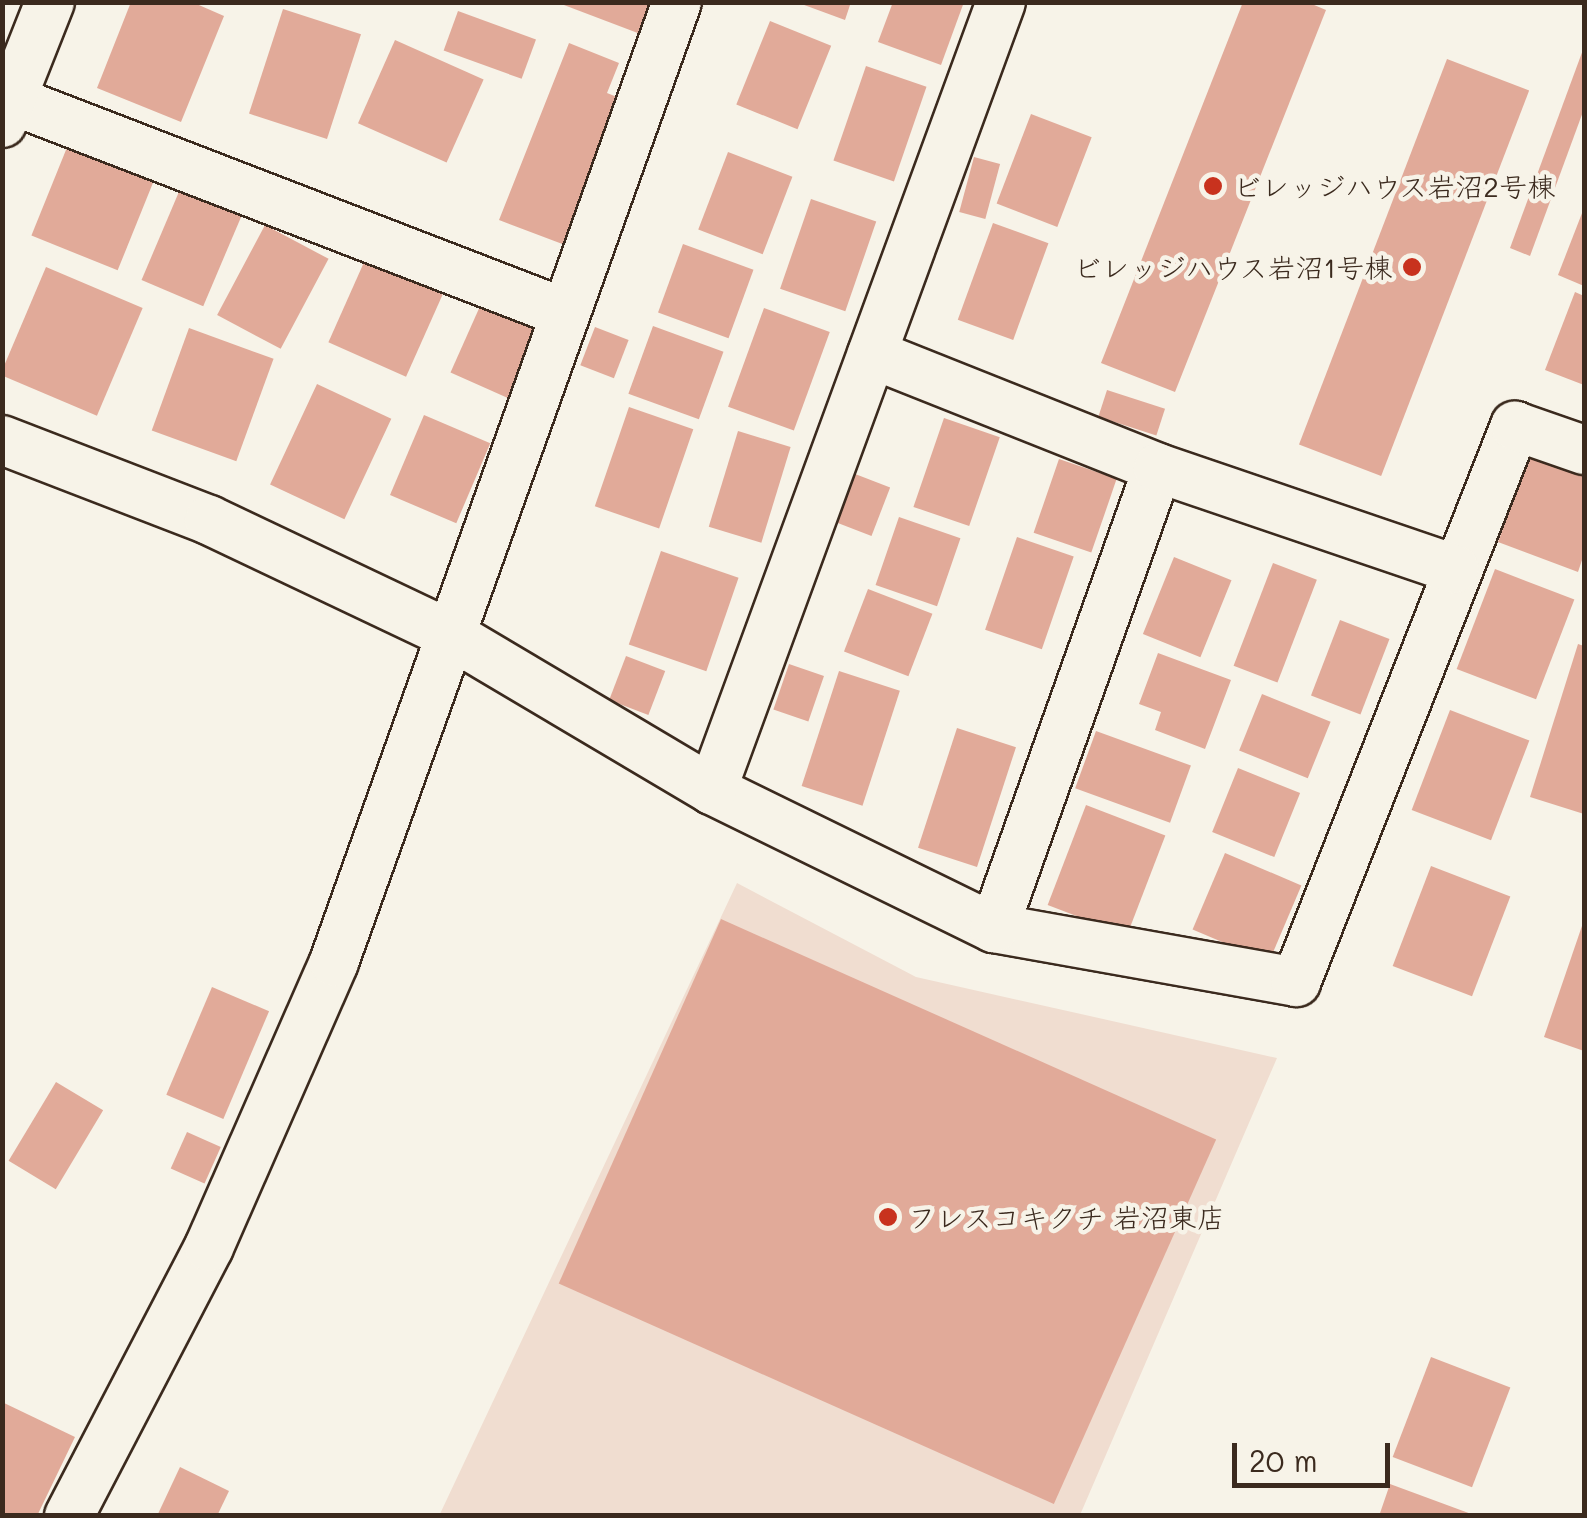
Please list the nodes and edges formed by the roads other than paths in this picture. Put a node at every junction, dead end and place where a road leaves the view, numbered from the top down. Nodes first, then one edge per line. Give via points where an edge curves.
1 (50, 2) edge
2 (676, 2) edge
3 (1001, 2) edge
4 (7, 112) edge
5 (562, 312) junction
6 (872, 354) junction
7 (2, 440) edge
8 (1584, 450) edge
9 (1158, 468) junction
10 (1454, 569) junction
11 (451, 635) junction
12 (712, 790) junction
13 (994, 928) junction
14 (69, 1516) edge

1 - 4 street
2 - 5 street
3 - 6 street
4 - 5 street
5 - 11 street
6 - 9 street
6 - 12 street
7 - 11 street via 209,520
8 - 10 street via 1515,426
9 - 10 street
9 - 13 street
10 - 13 street via 1296,982
11 - 12 street
11 - 14 street via 334,962 209,1247
12 - 13 street

